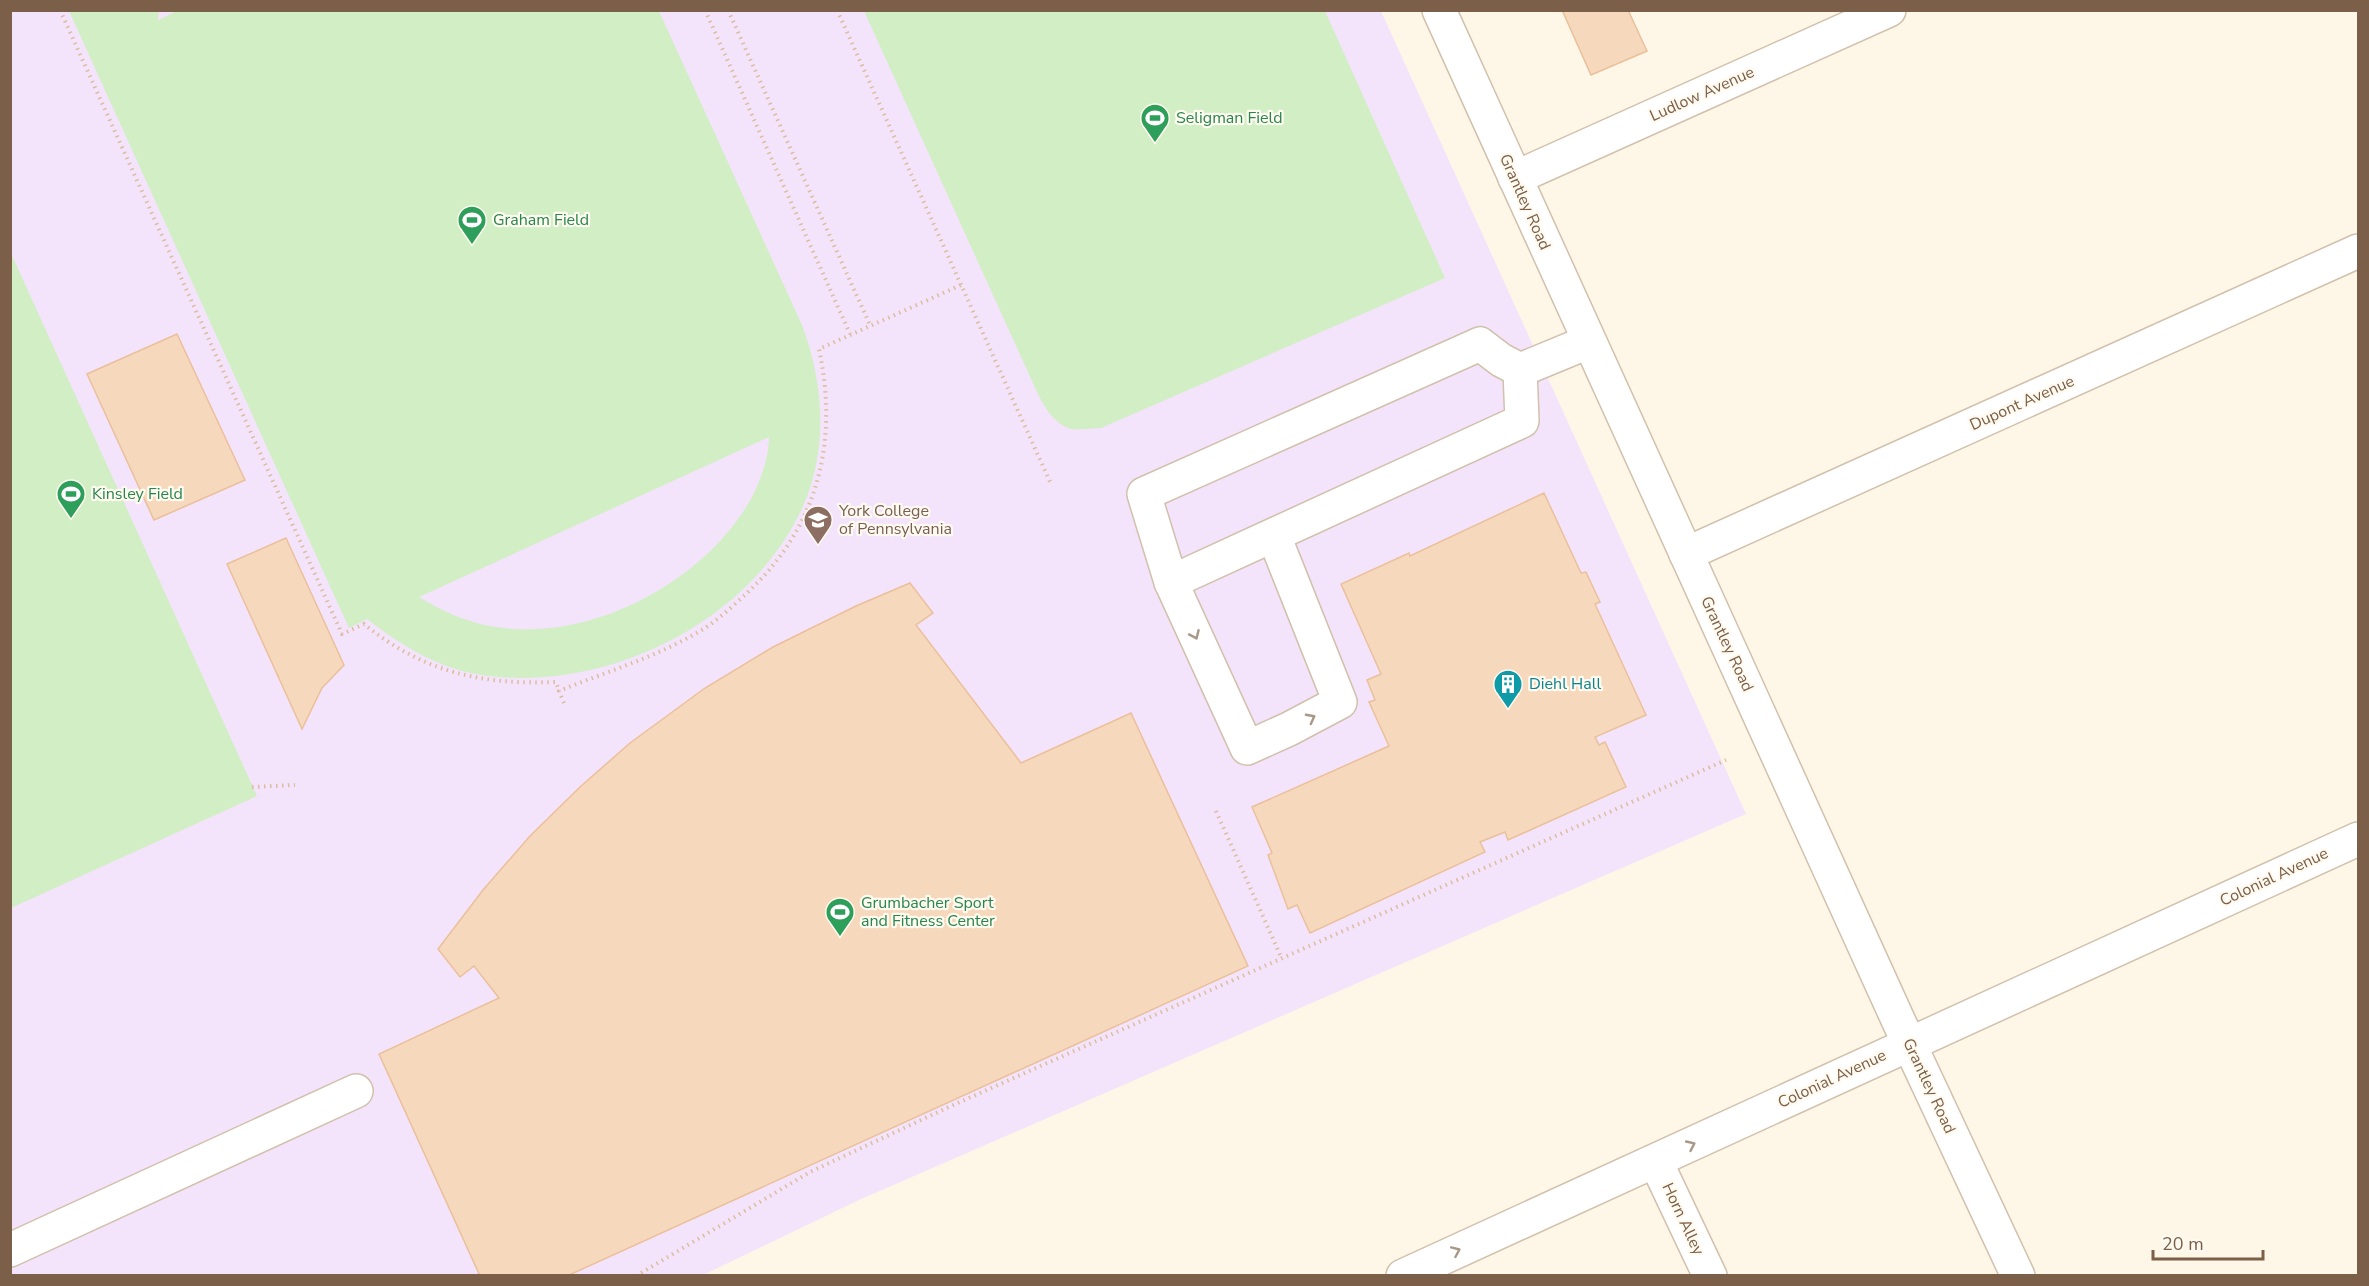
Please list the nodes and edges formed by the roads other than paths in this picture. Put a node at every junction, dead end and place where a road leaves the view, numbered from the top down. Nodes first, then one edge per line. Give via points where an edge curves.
1 (1439, 10) edge
2 (1889, 10) edge
3 (1515, 178) junction
4 (2358, 251) edge
5 (1588, 342) junction
6 (1520, 370) junction
7 (1274, 536) junction
8 (1686, 554) junction
9 (1171, 582) junction
10 (2358, 838) edge
11 (1909, 1043) junction
12 (356, 1091) dead end
13 (1656, 1162) junction
14 (10, 1250) edge
15 (1403, 1275) edge
16 (1710, 1275) edge
17 (2018, 1275) edge

1 - 3 street, Grantley Road
2 - 3 street, Ludlow Avenue
3 - 5 street, Grantley Road
4 - 8 street, Dupont Avenue
5 - 6 street
5 - 8 street, Grantley Road
6 - 7 street via 1522,421
6 - 9 street via 1480,344 1144,494
7 - 9 street
9 -> 7 street via 1247,748 1340,702
8 - 11 street, Grantley Road
10 - 11 street, Colonial Avenue
13 -> 11 street, Colonial Avenue
11 - 17 street, Grantley Road
12 - 14 street
15 -> 13 street, Colonial Avenue
13 - 16 street, Horn Alley

